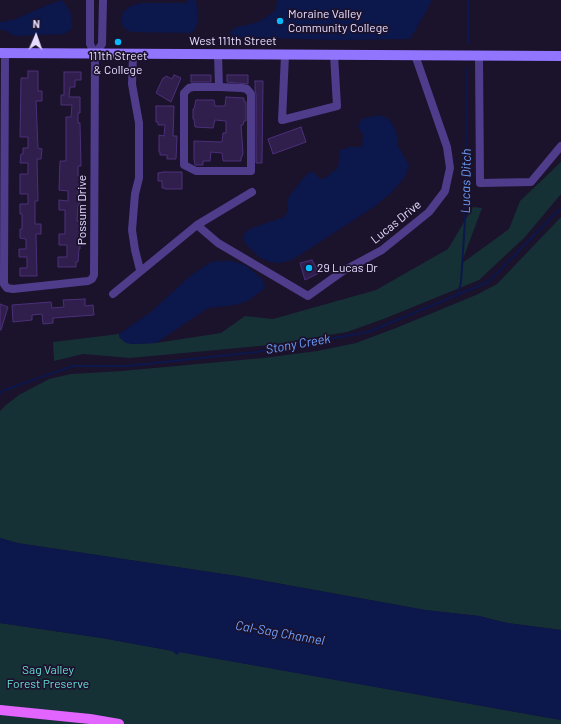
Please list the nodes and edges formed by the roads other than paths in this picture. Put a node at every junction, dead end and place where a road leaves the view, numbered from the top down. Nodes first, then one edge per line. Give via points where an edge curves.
1 (90, 0) edge
2 (103, 0) edge
3 (2, 53) edge
4 (95, 54) junction
5 (133, 54) junction
6 (218, 54) junction
7 (285, 55) junction
8 (334, 55) junction
9 (415, 55) junction
10 (479, 56) junction
11 (561, 56) edge
12 (219, 87) junction
13 (561, 146) edge
14 (252, 192) dead end
15 (197, 225) junction
16 (140, 270) junction
17 (113, 294) dead end
18 (0, 710) edge
19 (119, 724) edge

1 - 4 street via 90,44
2 - 4 street via 102,44
3 - 4 main road, West 111th Street
3 - 4 street, Possum Drive via 4,284 6,288 13,289 83,282 92,279 94,275
4 - 5 main road, West 111th Street
5 - 6 main road, West 111th Street
5 - 16 street via 132,84 139,123 139,178 132,230
6 - 7 main road, West 111th Street
6 - 12 street
7 - 8 main road, West 111th Street
7 - 8 street via 282,120 337,106
8 - 9 main road, West 111th Street
9 - 10 main road, West 111th Street
9 - 15 street, Lucas Drive via 447,147 450,168 445,191 429,212 382,250 343,271 308,296 218,243
10 - 11 main road, West 111th Street
10 - 13 street via 480,183 531,182
12 - 12 street via 193,87 184,93 184,165 196,171 251,171 250,90
14 - 15 street
15 - 16 street
16 - 17 street
18 - 19 main road

